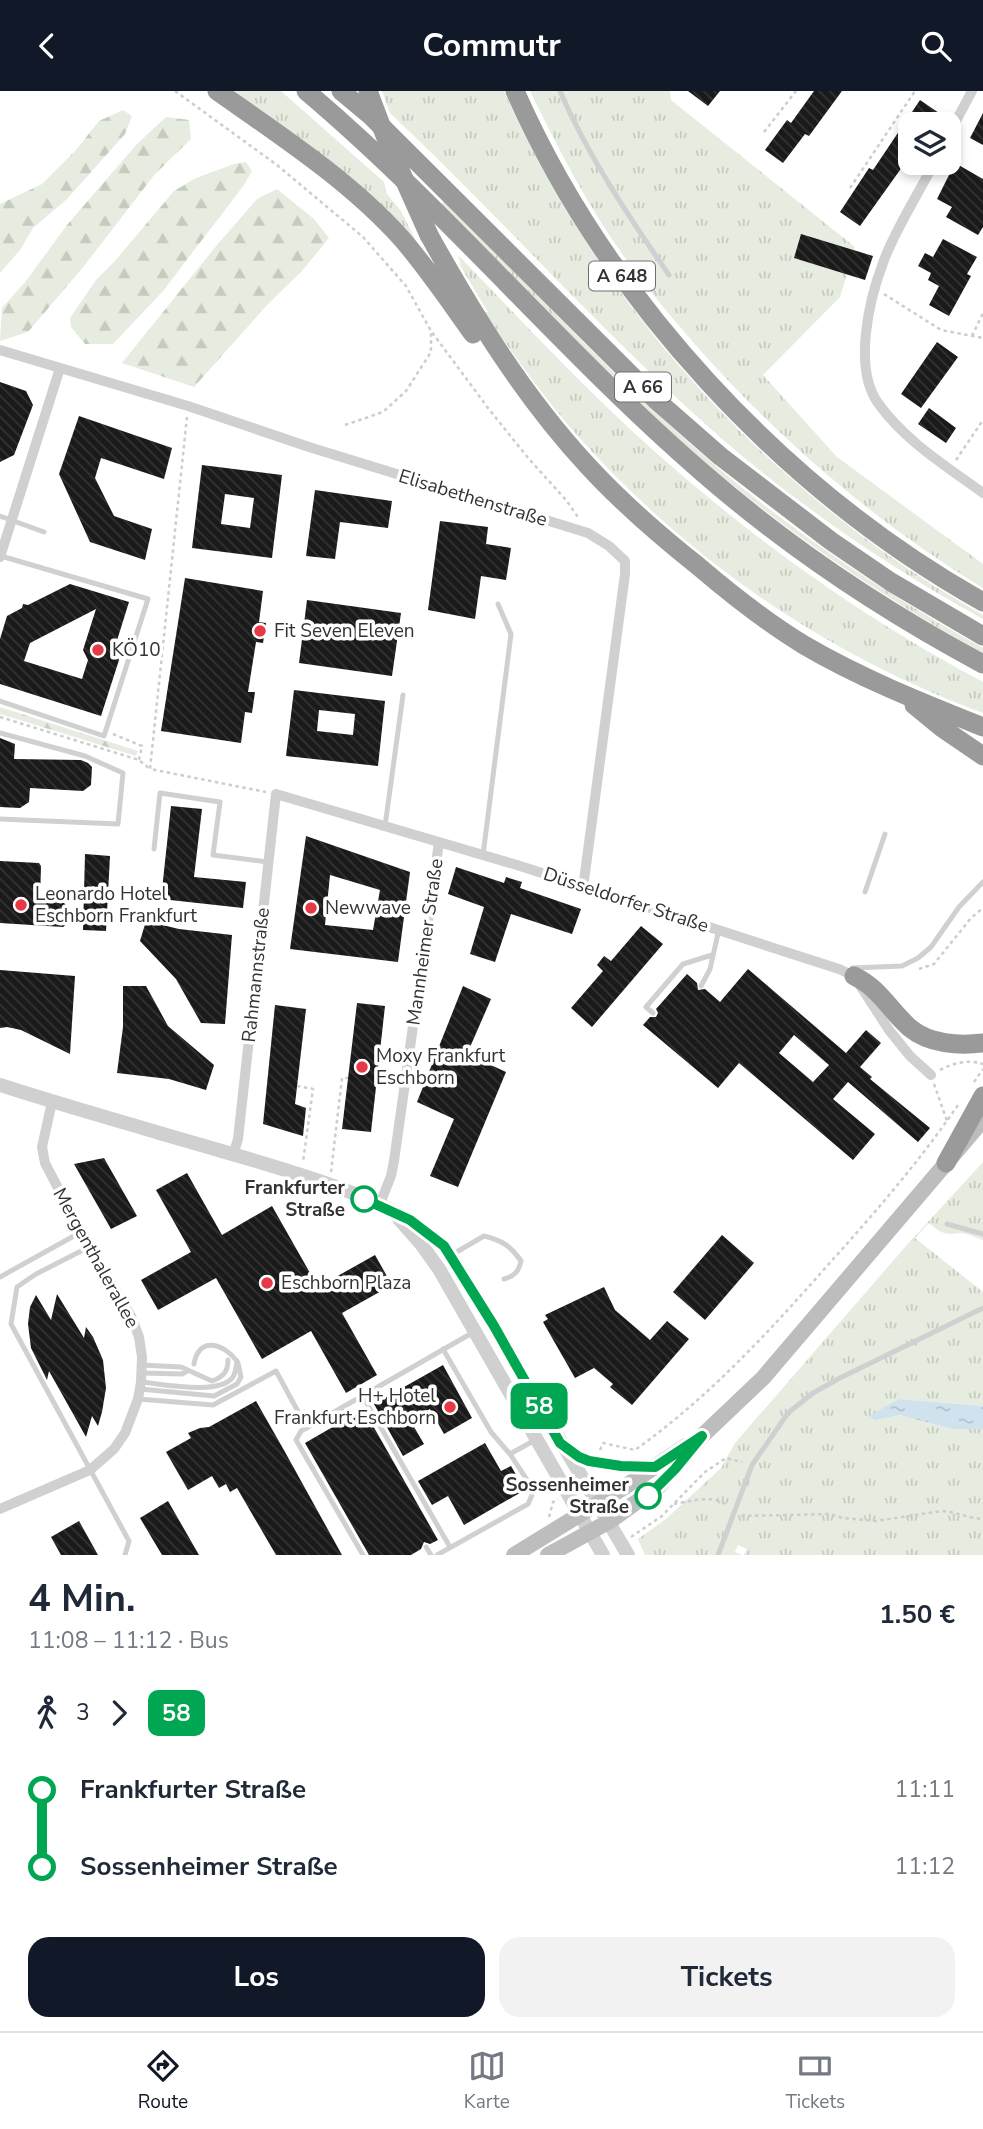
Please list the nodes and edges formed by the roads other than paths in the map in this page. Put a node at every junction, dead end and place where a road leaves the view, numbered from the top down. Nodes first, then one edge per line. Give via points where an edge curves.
1 (218, 91) edge
2 (306, 91) edge
3 (341, 91) edge
4 (368, 91) edge
5 (515, 91) edge
6 (560, 91) edge
7 (969, 92) edge
8 (959, 112) edge
9 (928, 175) edge
10 (669, 275) dead end
11 (0, 349) edge
12 (60, 368) junction
13 (587, 465) junction
14 (983, 493) edge
15 (0, 516) edge
16 (12, 520) junction
17 (44, 533) dead end
18 (0, 554) edge
19 (983, 602) edge
20 (498, 604) dead end
21 (983, 636) edge
22 (983, 664) edge
23 (894, 689) junction
24 (403, 695) dead end
25 (0, 702) edge
26 (983, 727) edge
27 (0, 733) edge
28 (983, 756) edge
29 (276, 794) joint
30 (0, 820) edge
31 (385, 826) junction
32 (886, 834) dead end
33 (439, 842) junction
34 (154, 849) dead end
35 (483, 855) junction
36 (268, 862) junction
37 (983, 882) edge
38 (583, 888) junction
39 (865, 892) dead end
40 (719, 929) junction
41 (712, 955) junction
42 (847, 972) junction
43 (701, 986) dead end
44 (653, 1013) dead end
45 (983, 1042) edge
46 (931, 1075) road end
47 (0, 1085) edge
48 (983, 1096) edge
49 (52, 1102) junction
50 (983, 1121) edge
51 (233, 1155) junction
52 (946, 1163) junction
53 (382, 1207) junction
54 (947, 1224) dead end
55 (81, 1232) junction
56 (983, 1234) edge
57 (90, 1247) junction
58 (451, 1255) junction
59 (0, 1277) edge
60 (504, 1279) dead end
61 (983, 1308) edge
62 (475, 1331) junction
63 (443, 1349) junction
64 (228, 1360) dead end
65 (194, 1364) dead end
66 (141, 1382) junction
67 (362, 1395) junction
68 (341, 1408) junction
69 (348, 1419) dead end
70 (307, 1428) junction
71 (702, 1436) junction
72 (537, 1439) junction
73 (560, 1443) junction
74 (510, 1454) junction
75 (655, 1467) junction
76 (90, 1470) junction
77 (599, 1503) junction
78 (0, 1510) edge
79 (580, 1514) junction
80 (610, 1521) junction
81 (591, 1532) junction
82 (426, 1547) dead end
83 (450, 1547) junction
84 (625, 1549) edge
85 (125, 1555) edge
86 (363, 1555) edge
87 (430, 1555) edge
88 (437, 1555) edge
89 (514, 1555) edge
90 (548, 1555) edge
91 (603, 1555) edge
92 (718, 1555) edge

1 - 13 highway via 369,205 432,275 521,402
2 - 22 highway, A 66 via 433,207 590,367 703,473 817,562
3 - 21 highway, A 66 via 656,400 720,456 831,541
4 - 13 highway, bridge via 429,235 464,297 502,356
5 - 19 highway, A 648 via 596,240 682,353 763,436 851,514
6 - 10 lane via 584,141
7 - 8 street
9 - 14 street via 883,261 865,350 866,373 876,400 899,428
11 - 12 street, Elisabethenstraße
12 - 16 street
12 - 38 street, Elisabethenstraße via 588,533 625,561
13 - 23 highway via 653,529 757,614 805,646
15 - 16 lane
16 - 17 lane
16 - 18 street
18 - 25 lane via 148,599 103,736
20 - 35 lane via 511,634
23 - 26 highway
23 - 28 highway
24 - 31 lane
27 - 30 lane via 85,756 123,773 118,824
29 - 31 street, Düsseldorfer Straße
29 - 36 street, Rahmannstraße
31 - 33 street, Düsseldorfer Straße
32 - 39 lane
33 - 35 street, Düsseldorfer Straße
33 - 53 street, Mannheimer Straße via 394,1161
34 - 36 lane via 160,793 220,802 213,855
35 - 38 street, Düsseldorfer Straße
36 - 51 street, Rahmannstraße
37 - 42 lane via 918,958 902,966
38 - 40 street, Düsseldorfer Straße
40 - 41 lane
40 - 42 street, Düsseldorfer Straße
41 - 43 lane
41 - 44 lane via 683,964 646,1007
42 - 45 highway via 869,983 922,1036 960,1045
42 - 46 street via 910,1056
47 - 49 street
48 - 52 highway
49 - 51 street
49 - 55 street, Mergenthalerallee via 42,1147 45,1163
50 - 52 main road
51 - 53 street
52 - 71 main road via 762,1378
53 - 58 street via 426,1230
53 - 62 street via 427,1252
54 - 56 lane
55 - 57 street, Mergenthalerallee
55 - 59 lane
57 - 66 street, Mergenthalerallee via 139,1337
57 - 76 lane via 18,1287 11,1324
58 - 60 lane via 484,1236 499,1240 521,1261 519,1270
58 - 73 street
61 - 92 lane via 813,1393 788,1413 752,1465
62 - 63 lane
62 - 72 street
63 - 67 lane
63 - 74 lane via 491,1432
64 - 66 lane via 225,1374 212,1381 181,1367
65 - 66 lane via 206,1345 224,1348 237,1361 231,1380 215,1388
66 - 70 lane via 213,1405 276,1371
66 - 76 street via 125,1433
67 - 68 lane
67 - 83 lane
68 - 69 lane
68 - 70 lane
70 - 86 lane via 296,1440
71 - 75 main road
71 - 80 main road via 659,1486
72 - 74 lane
72 - 79 street
73 - 75 street via 579,1457 599,1463
73 - 77 street
74 - 83 lane via 531,1486 531,1500
75 - 77 main road
76 - 78 street
76 - 85 lane via 129,1541
77 - 79 main road
77 - 80 street
79 - 81 street
79 - 89 main road
80 - 81 main road
80 - 84 street
81 - 90 main road
81 - 91 street
82 - 87 lane
83 - 88 lane

